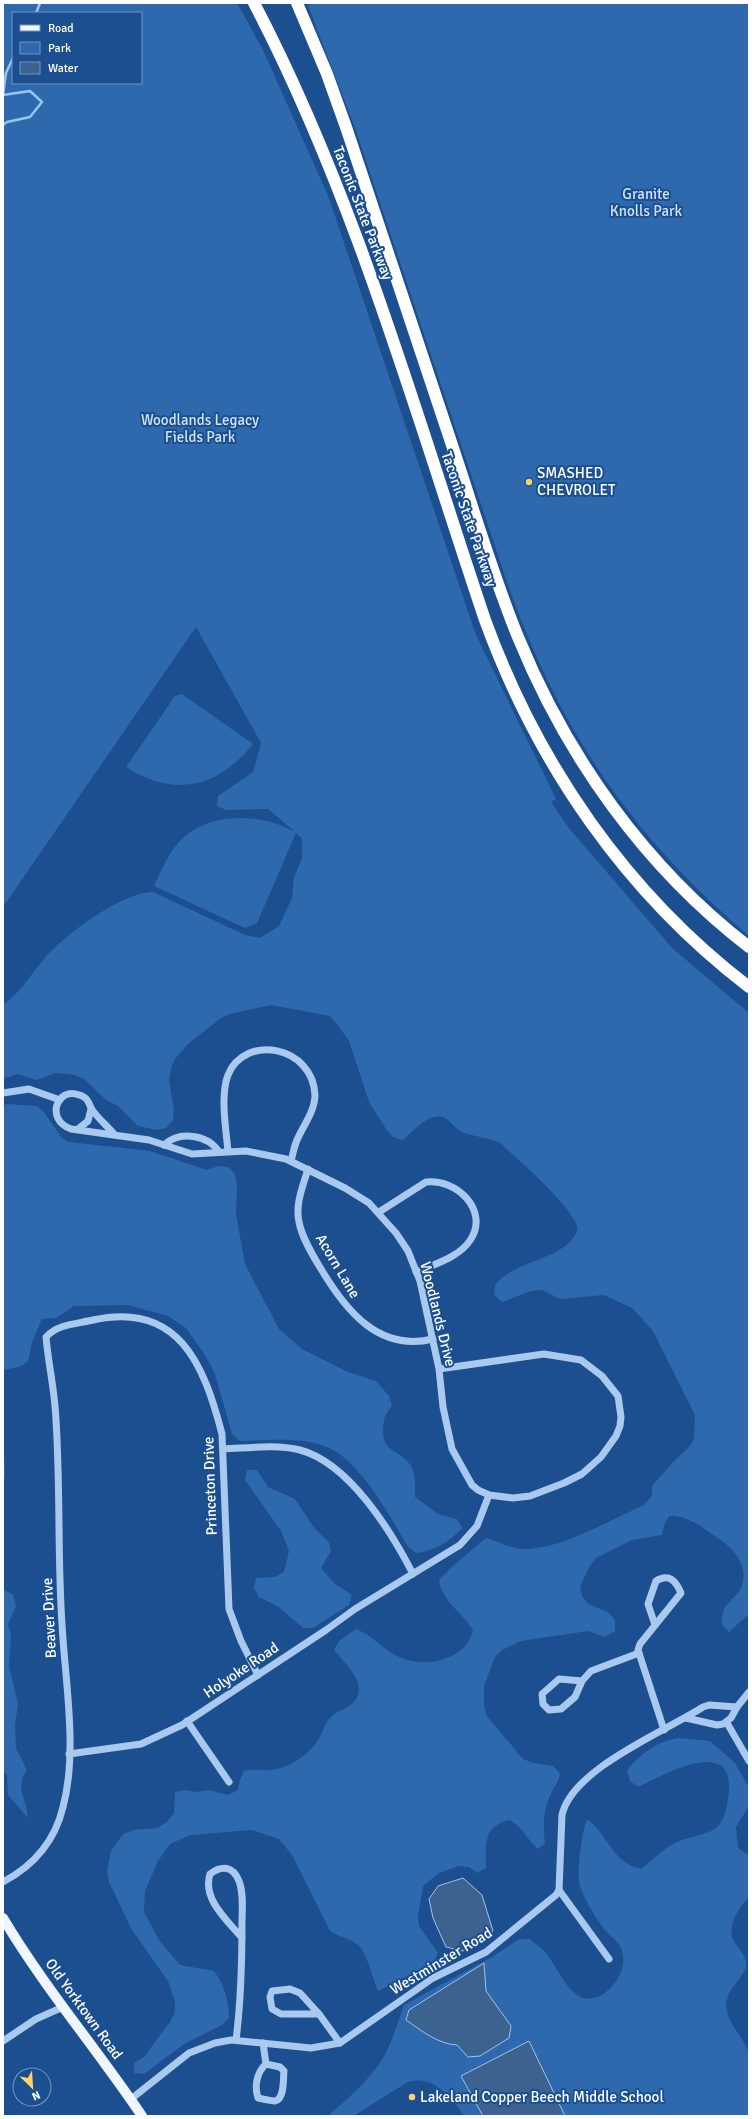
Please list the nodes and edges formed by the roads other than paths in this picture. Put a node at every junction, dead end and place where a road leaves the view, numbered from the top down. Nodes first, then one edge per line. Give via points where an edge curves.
1 (254, 3) edge
2 (297, 3) edge
3 (749, 947) edge
4 (749, 987) edge
5 (3, 1093) edge
6 (60, 1100) junction
7 (91, 1109) junction
8 (78, 1129) junction
9 (114, 1134) junction
10 (164, 1144) junction
11 (228, 1151) junction
12 (219, 1152) junction
13 (291, 1161) junction
14 (308, 1169) junction
15 (378, 1212) junction
16 (416, 1272) junction
17 (52, 1330) joint
18 (433, 1339) junction
19 (439, 1369) junction
20 (224, 1449) junction
21 (489, 1496) junction
22 (413, 1574) junction
23 (655, 1625) junction
24 (639, 1653) junction
25 (258, 1675) junction
26 (582, 1681) junction
27 (749, 1692) edge
28 (736, 1707) junction
29 (686, 1718) junction
30 (187, 1721) junction
31 (727, 1723) junction
32 (664, 1730) junction
33 (69, 1754) junction
34 (749, 1761) edge
35 (229, 1782) dead end
36 (3, 1882) edge
37 (559, 1890) junction
38 (3, 1918) edge
39 (242, 1938) junction
40 (609, 1959) dead end
41 (63, 2007) junction
42 (319, 2014) junction
43 (236, 2040) junction
44 (3, 2041) edge
45 (263, 2043) junction
46 (340, 2043) junction
47 (266, 2064) junction
48 (131, 2099) junction
49 (142, 2116) edge

1 - 4 highway, Taconic State Parkway via 298,92 343,201 490,633 532,728 578,805 632,876 694,940
2 - 3 highway, Taconic State Parkway via 342,116 507,608 541,689 584,766 632,832 697,902
5 - 6 street via 29,1089
6 - 7 street via 68,1094 78,1094 87,1100
6 - 8 street, Woodlands Drive via 55,1114 58,1121 70,1129
7 - 8 street via 88,1121
7 - 9 street
8 - 9 street, Woodlands Drive via 106,1135
9 - 10 street, Woodlands Drive
10 - 12 street, Woodlands Drive via 192,1154
10 - 12 street via 179,1137 197,1137 210,1141
11 - 12 street, Woodlands Drive
11 - 13 street, Woodlands Drive via 246,1151
11 - 13 street via 225,1091 228,1076 232,1068 245,1056 278,1050 294,1056 304,1065 315,1095 314,1107 296,1142
13 - 14 street, Woodlands Drive
14 - 15 street, Woodlands Drive via 369,1203
14 - 18 street, Acorn Lane via 300,1195 299,1222 316,1260 337,1296 369,1327 393,1339 408,1343
15 - 16 street, Woodlands Drive via 396,1232 408,1251
15 - 16 street via 417,1186 431,1182 450,1185 469,1200 476,1226 471,1240 456,1254
16 - 18 street, Woodlands Drive
17 - 20 street, Princeton Drive via 60,1326 111,1316 152,1321 169,1330 191,1353 200,1370 216,1411
17 - 33 street, Beaver Drive via 46,1337 55,1412 61,1615
18 - 19 street, Woodlands Drive
19 - 21 street, Woodlands Drive via 443,1407 452,1448 472,1485
19 - 21 street via 544,1354 566,1357 581,1360 592,1366 618,1396 621,1417 616,1436 601,1457 582,1474 530,1496
20 - 22 street via 301,1450 334,1467 360,1491
20 - 25 street, Princeton Drive via 229,1609
21 - 22 street, Holyoke Road via 477,1526 468,1538
22 - 25 street, Holyoke Road via 355,1609
23 - 23 street via 648,1604 656,1581 667,1577 674,1581 681,1593
23 - 24 street via 640,1644
24 - 26 street via 591,1671
24 - 32 street
25 - 30 street, Holyoke Road
26 - 26 street via 575,1697 561,1709 549,1710 543,1704 542,1694 559,1679
27 - 28 street
28 - 29 street via 709,1705
28 - 31 street
29 - 31 street via 717,1725
29 - 32 street
30 - 33 street, Holyoke Road via 141,1744
30 - 35 street
31 - 34 street
32 - 37 street via 601,1766 569,1797 562,1815
33 - 36 street, Beaver Drive via 68,1783 56,1827 35,1860
37 - 40 street
37 - 46 street, Westminster Road via 529,1919 486,1952 433,1978
38 - 41 main road, Old Yorktown Road
39 - 39 street via 211,1899 208,1888 210,1874 222,1867 229,1868 239,1882 242,1893
39 - 43 street
41 - 44 street via 36,2019
41 - 48 main road, Old Yorktown Road
42 - 42 street via 278,2013 272,2009 272,1991 296,1990
42 - 46 street
43 - 45 street, Westminster Road
43 - 48 street, Westminster Road via 215,2043 189,2053
45 - 46 street, Westminster Road via 311,2048
45 - 47 street
47 - 47 street via 258,2077 258,2098 274,2101 283,2091 284,2071 280,2067
48 - 49 main road, Old Yorktown Road

